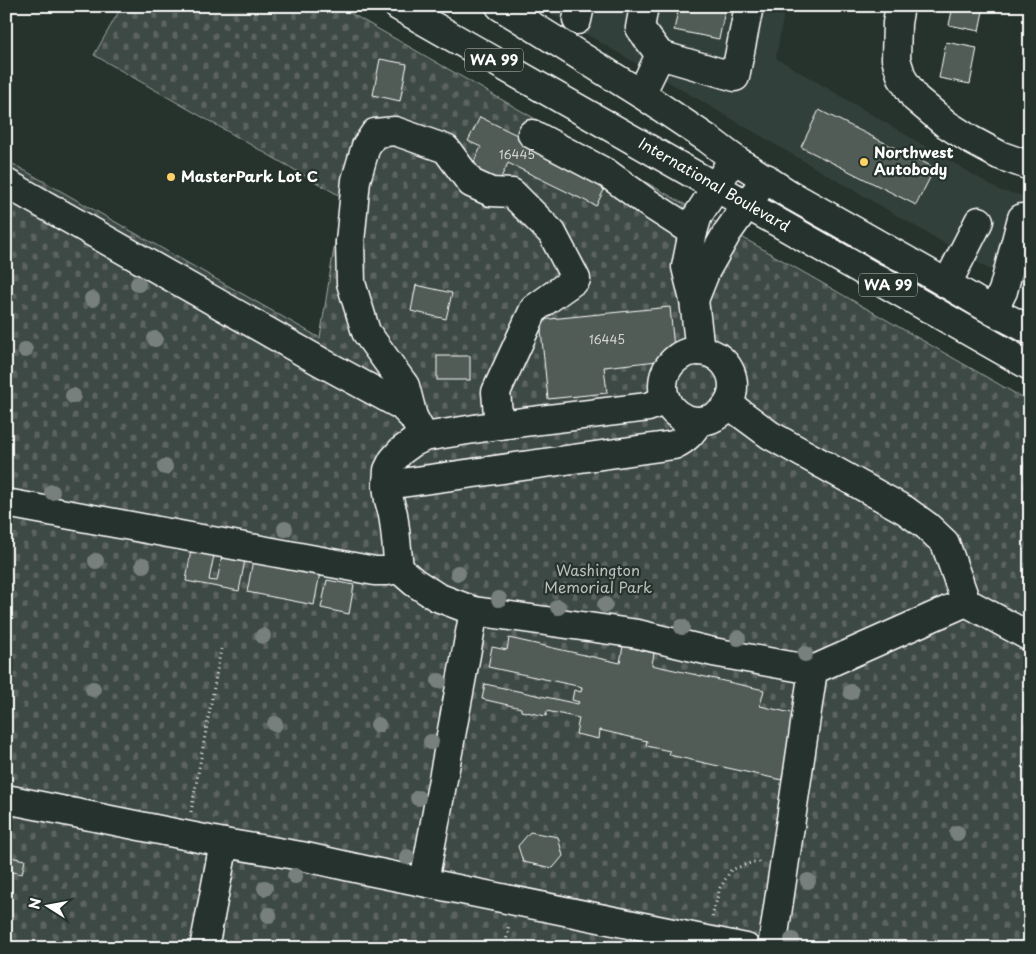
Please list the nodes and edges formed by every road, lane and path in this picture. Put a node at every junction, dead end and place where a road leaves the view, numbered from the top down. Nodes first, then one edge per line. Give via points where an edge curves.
1 (398, 6) edge
2 (500, 6) edge
3 (644, 6) edge
4 (749, 6) edge
5 (900, 6) edge
6 (660, 56) junction
7 (641, 94) junction
8 (532, 134) dead end
9 (733, 158) junction
10 (1030, 166) edge
11 (766, 178) junction
12 (6, 183) edge
13 (717, 186) junction
14 (747, 205) junction
15 (1022, 218) dead end
16 (979, 221) dead end
17 (693, 232) junction
18 (947, 284) junction
19 (694, 300) junction
20 (993, 311) junction
21 (1030, 330) edge
22 (700, 351) junction
23 (1030, 366) edge
24 (666, 400) junction
25 (728, 404) junction
26 (699, 421) junction
27 (499, 425) junction
28 (419, 427) junction
29 (387, 485) junction
30 (6, 502) edge
31 (399, 569) junction
32 (966, 602) junction
33 (474, 611) junction
34 (1030, 638) edge
35 (222, 649) dead end
36 (813, 670) junction
37 (6, 799) edge
38 (186, 835) junction
39 (224, 843) junction
40 (784, 864) junction
41 (424, 882) junction
42 (706, 940) junction
43 (204, 948) edge
44 (746, 948) edge
45 (772, 948) edge

1 - 13 main road, International Boulevard / WA 99
2 - 7 main road, International Boulevard / WA 99
3 - 6 main road via 640,28
4 - 6 main road via 735,77
5 - 10 main road via 896,59 902,78 915,98 971,140
6 - 7 main road
7 - 9 main road, International Boulevard / WA 99
8 - 17 main road via 608,174
9 - 11 main road, International Boulevard / WA 99
9 - 13 main road
11 - 14 main road
11 - 18 main road, International Boulevard / WA 99
12 - 28 main road via 402,406
13 - 14 main road, International Boulevard / WA 99
13 - 17 main road via 698,215
14 - 19 main road via 706,270
14 - 23 main road, International Boulevard / WA 99
15 - 20 main road via 1003,290
16 - 18 main road
17 - 19 main road via 686,267
18 - 20 main road, International Boulevard / WA 99
19 - 22 main road
20 - 21 main road, International Boulevard / WA 99
22 - 24 main road via 679,357 670,365 665,376
22 - 25 main road via 711,354 728,368 733,389
24 - 26 main road via 682,418
24 - 27 main road via 648,407
25 - 26 main road via 717,416
25 - 32 main road via 770,435 905,510 927,526 945,543
26 - 29 main road via 692,433 674,445
27 - 28 main road
27 - 28 main road via 496,392 534,309 576,279 552,233 512,193 491,192 471,183 446,149 395,131 375,133 366,146 356,180 350,242 351,283 366,332 405,386
28 - 29 main road via 412,443 393,460 388,470
29 - 31 main road
30 - 31 main road via 375,570
31 - 33 main road via 437,597
32 - 34 main road
32 - 36 main road
33 - 36 main road via 638,634 713,652
33 - 41 main road
35 - 38 path
36 - 40 main road
37 - 38 main road
38 - 39 main road
39 - 41 main road
39 - 43 main road
40 - 42 path via 753,862 731,870 720,888
40 - 45 main road
41 - 42 main road
42 - 44 main road

